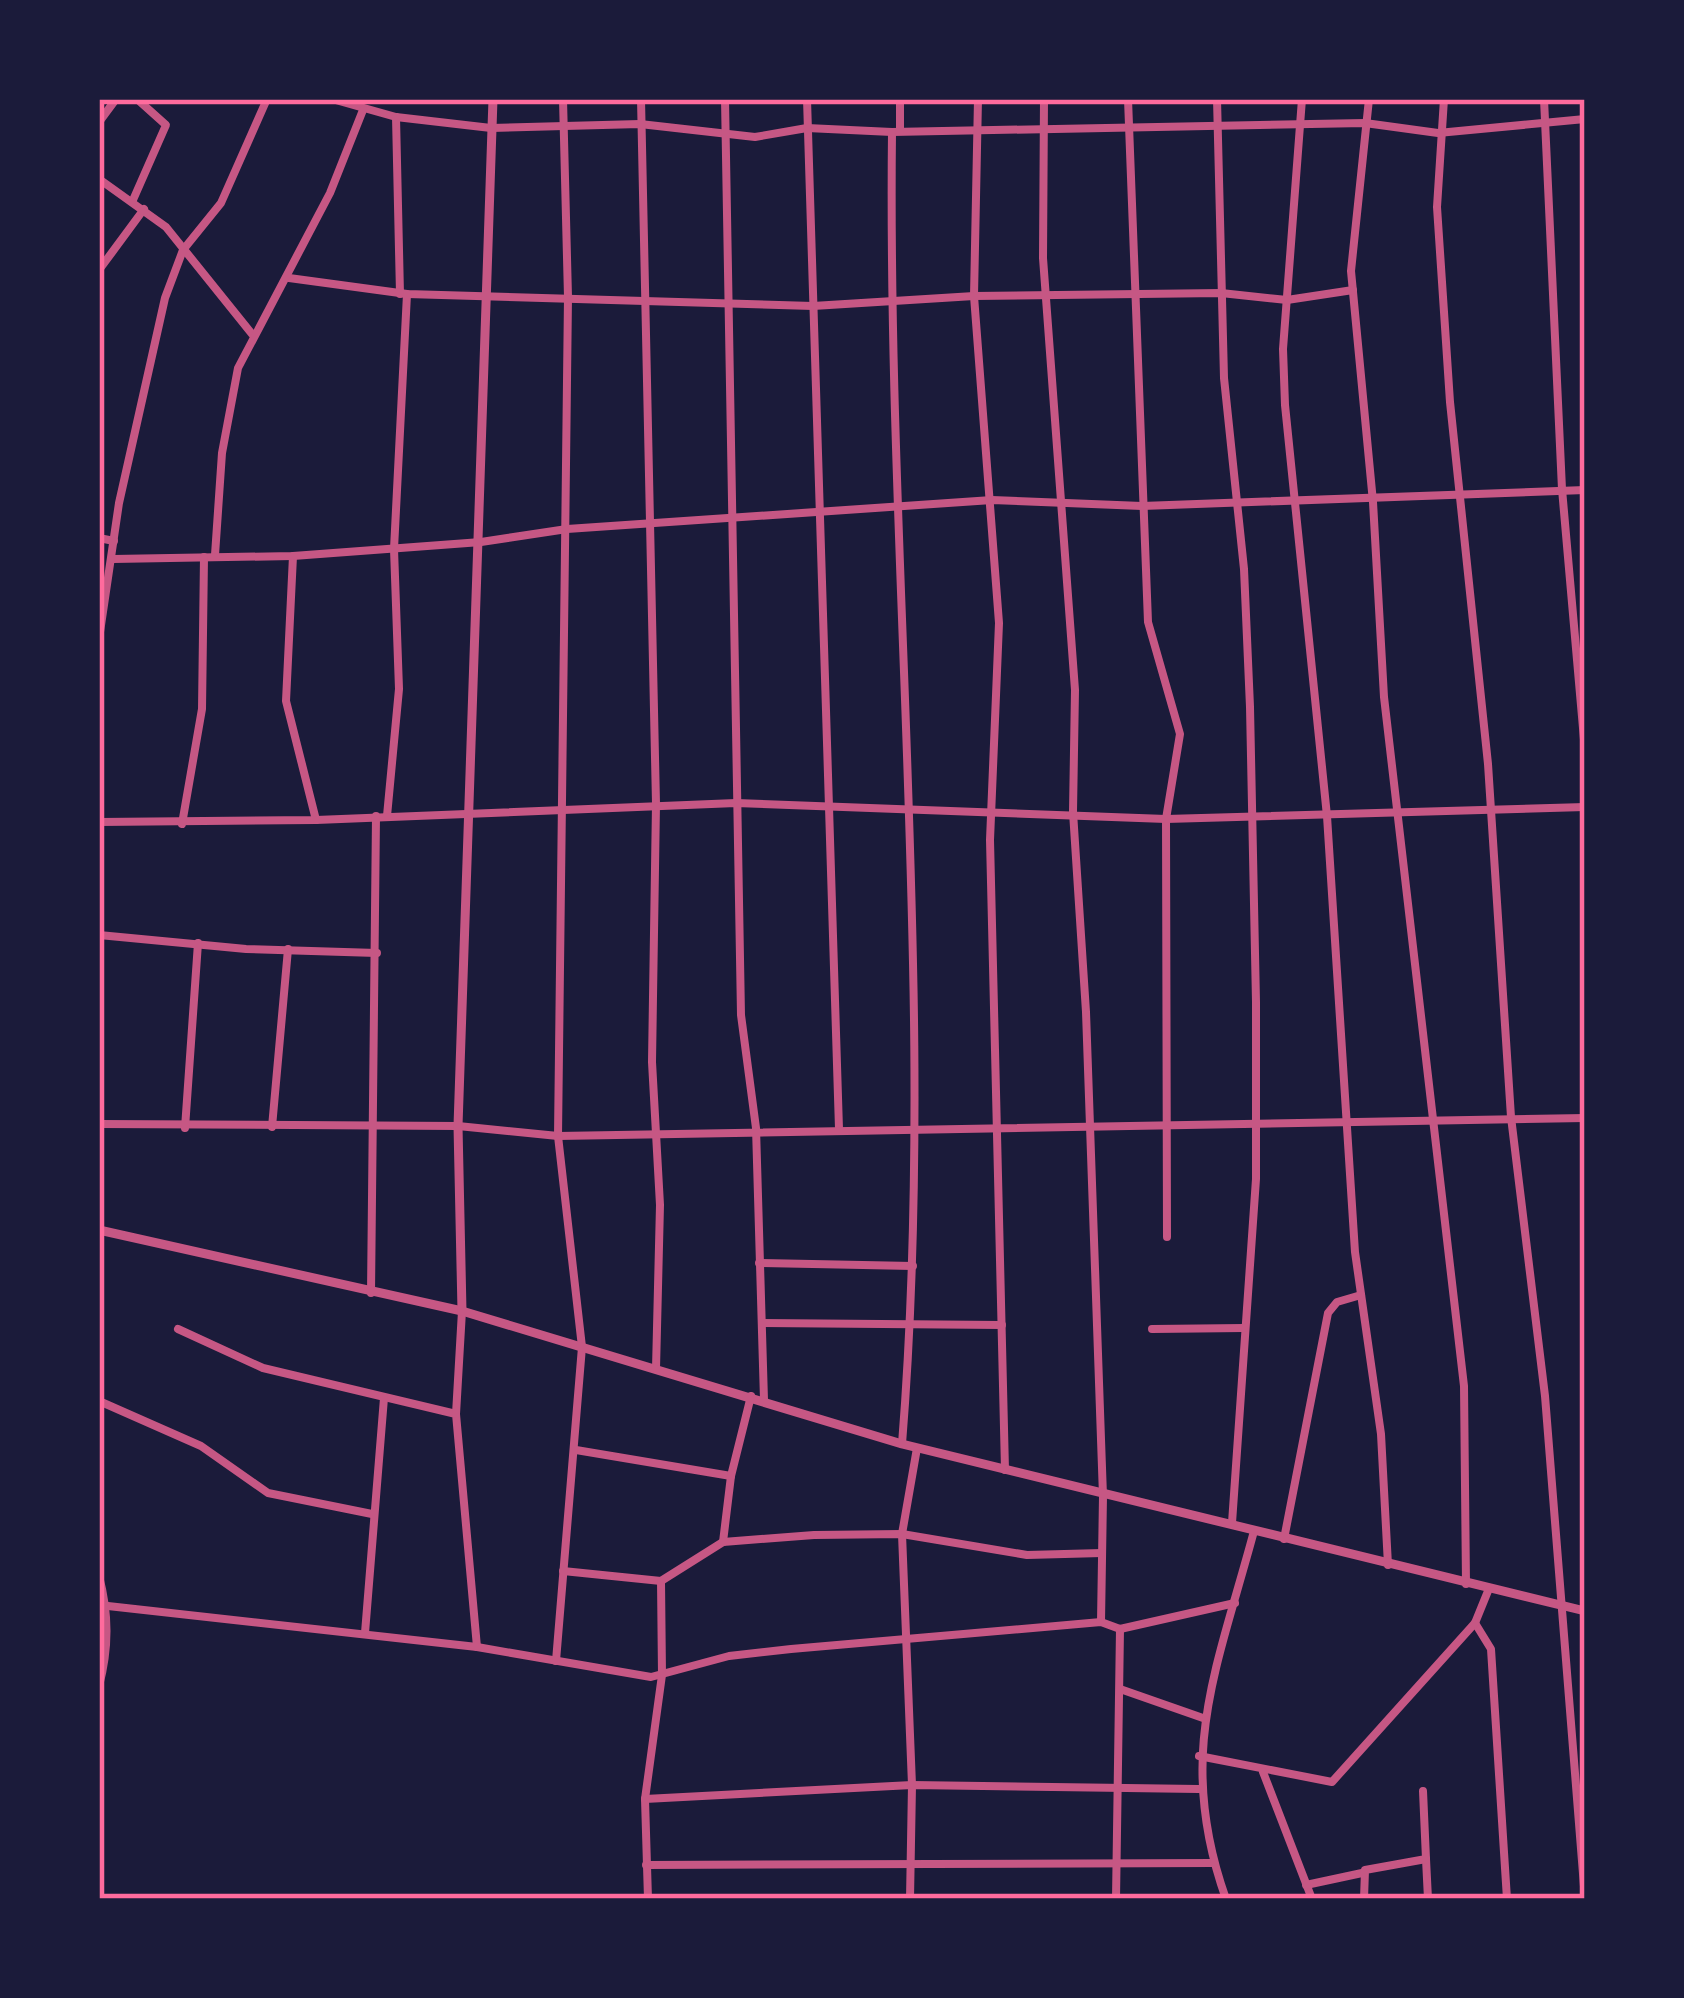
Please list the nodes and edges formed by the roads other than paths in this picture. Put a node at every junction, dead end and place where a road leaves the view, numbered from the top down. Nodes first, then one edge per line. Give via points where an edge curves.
1 (116, 99) edge
2 (136, 99) edge
3 (267, 99) edge
4 (332, 99) edge
5 (493, 99) edge
6 (563, 99) edge
7 (641, 99) edge
8 (725, 99) edge
9 (807, 99) edge
10 (900, 99) edge
11 (978, 99) edge
12 (1044, 99) edge
13 (1128, 99) edge
14 (1217, 99) edge
15 (1302, 99) edge
16 (1369, 99) edge
17 (1444, 99) edge
18 (1544, 99) edge
19 (363, 110) junction
20 (396, 117) junction
21 (1585, 119) edge
22 (1543, 121) junction
23 (99, 122) edge
24 (1301, 123) junction
25 (1365, 123) junction
26 (640, 124) junction
27 (1217, 125) junction
28 (560, 126) junction
29 (1128, 127) junction
30 (491, 128) junction
31 (807, 128) junction
32 (1045, 130) junction
33 (979, 131) junction
34 (896, 132) junction
35 (729, 134) junction
36 (1438, 134) junction
37 (99, 179) edge
38 (134, 200) junction
39 (144, 209) junction
40 (183, 250) junction
41 (99, 270) edge
42 (289, 278) junction
43 (1353, 290) junction
44 (1221, 293) junction
45 (403, 294) junction
46 (487, 296) junction
47 (974, 296) junction
48 (1132, 296) junction
49 (568, 297) junction
50 (648, 298) junction
51 (1047, 298) junction
52 (892, 300) junction
53 (1287, 300) junction
54 (729, 305) junction
55 (814, 306) junction
56 (253, 334) junction
57 (1562, 489) junction
58 (1585, 490) edge
59 (1460, 497) junction
60 (992, 500) junction
61 (1295, 500) junction
62 (1238, 502) junction
63 (1373, 502) junction
64 (1060, 503) junction
65 (1142, 506) junction
66 (902, 508) junction
67 (817, 511) junction
68 (735, 516) junction
69 (650, 525) junction
70 (567, 529) junction
71 (99, 538) edge
72 (114, 542) junction
73 (481, 542) junction
74 (394, 549) junction
75 (210, 556) junction
76 (292, 556) junction
77 (113, 560) junction
78 (99, 639) edge
79 (1585, 751) edge
80 (736, 803) junction
81 (829, 803) junction
82 (656, 804) junction
83 (908, 806) junction
84 (1585, 807) edge
85 (562, 808) junction
86 (992, 811) junction
87 (1073, 812) junction
88 (1397, 813) junction
89 (1492, 813) junction
90 (468, 814) junction
91 (382, 816) junction
92 (1253, 817) junction
93 (1327, 817) junction
94 (1166, 819) junction
95 (316, 820) junction
96 (99, 822) edge
97 (182, 824) junction
98 (99, 935) edge
99 (198, 943) junction
100 (288, 950) junction
101 (377, 953) junction
102 (1511, 1117) junction
103 (1432, 1118) junction
104 (1585, 1118) edge
105 (1348, 1121) junction
106 (1255, 1122) junction
107 (99, 1124) edge
108 (371, 1124) junction
109 (1167, 1125) junction
110 (458, 1126) junction
111 (272, 1127) junction
112 (914, 1127) junction
113 (185, 1128) junction
114 (1001, 1128) junction
115 (1088, 1128) junction
116 (756, 1129) junction
117 (838, 1129) junction
118 (658, 1135) junction
119 (558, 1136) junction
120 (99, 1230) edge
121 (1167, 1237) dead end
122 (759, 1263) junction
123 (913, 1266) junction
124 (371, 1293) junction
125 (1361, 1295) junction
126 (462, 1311) junction
127 (911, 1321) junction
128 (762, 1323) junction
129 (1002, 1325) junction
130 (1244, 1328) junction
131 (178, 1329) dead end
132 (1152, 1329) dead end
133 (582, 1347) junction
134 (656, 1369) junction
135 (751, 1396) junction
136 (384, 1398) junction
137 (764, 1400) junction
138 (99, 1401) edge
139 (456, 1414) junction
140 (902, 1444) junction
141 (916, 1448) junction
142 (576, 1450) junction
143 (1005, 1472) junction
144 (731, 1476) junction
145 (1103, 1496) junction
146 (372, 1514) junction
147 (1232, 1523) junction
148 (1254, 1531) junction
149 (902, 1534) junction
150 (1284, 1538) junction
151 (723, 1542) junction
152 (1102, 1553) junction
153 (1388, 1567) junction
154 (563, 1571) junction
155 (99, 1576) edge
156 (661, 1581) junction
157 (1466, 1585) junction
158 (1488, 1591) junction
159 (1235, 1603) junction
160 (103, 1606) edge
161 (1562, 1606) junction
162 (1585, 1611) edge
163 (1101, 1622) junction
164 (1475, 1623) junction
165 (1120, 1629) junction
166 (365, 1633) junction
167 (908, 1643) junction
168 (477, 1647) junction
169 (556, 1661) junction
170 (662, 1675) junction
171 (99, 1686) edge
172 (1120, 1689) junction
173 (1203, 1718) junction
174 (1199, 1756) junction
175 (1263, 1771) junction
176 (1119, 1784) junction
177 (912, 1785) junction
178 (1199, 1789) junction
179 (1424, 1791) dead end
180 (645, 1799) junction
181 (1582, 1851) edge
182 (1426, 1859) junction
183 (909, 1860) junction
184 (1119, 1863) junction
185 (1212, 1863) junction
186 (646, 1865) junction
187 (1362, 1873) junction
188 (1306, 1885) junction
189 (647, 1899) edge
190 (910, 1899) edge
191 (1117, 1899) edge
192 (1226, 1899) edge
193 (1312, 1899) edge
194 (1364, 1899) edge
195 (1428, 1899) edge
196 (1507, 1899) edge
197 (1585, 1899) edge

1 - 23 street
2 - 38 street via 166,125
3 - 40 street via 221,203
4 - 19 street
5 - 30 street
6 - 28 street
7 - 26 street
8 - 35 street
9 - 31 street
10 - 34 street
11 - 33 street
12 - 32 street
13 - 29 street
14 - 27 street
15 - 24 street
16 - 25 street
17 - 36 street
18 - 22 street
19 - 20 street
19 - 42 street
20 - 30 street
20 - 45 street
21 - 22 street
22 - 36 street
22 - 57 street
24 - 25 street
24 - 27 street
24 - 53 street
25 - 36 street
25 - 43 street
26 - 28 street
26 - 35 street
26 - 50 street
27 - 29 street
27 - 44 street
28 - 30 street
28 - 49 street
29 - 32 street
29 - 48 street
30 - 46 street
31 - 34 street
31 - 35 street
31 - 55 street
32 - 33 street
32 - 51 street
33 - 34 street
33 - 47 street
34 - 52 street
35 - 54 street
36 - 59 street
37 - 38 street
38 - 39 street
39 - 40 street
39 - 41 street
40 - 56 street
40 - 72 street via 153,346
42 - 45 street
42 - 56 street
43 - 53 street
43 - 63 street
44 - 48 street
44 - 53 street
44 - 62 street
45 - 46 street
45 - 74 street
46 - 49 street
46 - 73 street
47 - 51 street
47 - 52 street
47 - 60 street
48 - 51 street
48 - 65 street
49 - 50 street
49 - 70 street
50 - 54 street
50 - 69 street
51 - 64 street
52 - 55 street
52 - 66 street
53 - 61 street via 1285,405
54 - 55 street
54 - 68 street
55 - 67 street
56 - 75 street via 238,368
57 - 58 street
57 - 59 street
57 - 79 street
59 - 63 street
59 - 89 street
60 - 64 street
60 - 66 street
60 - 86 street via 999,623
61 - 62 street
61 - 63 street
61 - 93 street
62 - 65 street
62 - 92 street
63 - 88 street
64 - 65 street
64 - 87 street via 1075,690
65 - 94 street via 1148,622 1180,734
66 - 67 street
66 - 83 street
67 - 68 street
67 - 81 street
68 - 69 street
68 - 80 street
69 - 70 street
69 - 82 street
70 - 73 street
70 - 85 street
71 - 72 street
72 - 77 street
73 - 74 street
73 - 90 street
74 - 76 street
74 - 91 street via 399,688
75 - 76 street
75 - 77 street
75 - 97 street via 202,709
76 - 95 street via 286,700
77 - 78 street
80 - 81 street
80 - 82 street
80 - 116 street via 742,1015
81 - 83 street
81 - 117 street
82 - 85 street
82 - 118 street
83 - 86 street
83 - 112 street
84 - 89 street
85 - 90 street
85 - 119 street
86 - 87 street
86 - 114 street
87 - 94 street
87 - 115 street
88 - 89 street
88 - 93 street
88 - 103 street
89 - 102 street
90 - 91 street
90 - 110 street
91 - 95 street
91 - 101 street
92 - 93 street
92 - 94 street
92 - 106 street
93 - 105 street
94 - 109 street
95 - 97 street
96 - 97 street
98 - 99 street
99 - 100 street
99 - 113 street
100 - 101 street
100 - 111 street
101 - 108 street
102 - 103 street
102 - 104 street
102 - 161 street
103 - 105 street
103 - 157 street via 1464,1386
105 - 106 street
105 - 125 street
106 - 109 street
106 - 130 street
107 - 113 street
108 - 110 street
108 - 111 street
108 - 124 street
109 - 115 street
109 - 121 street
110 - 119 street
110 - 126 street
111 - 113 street
112 - 114 street
112 - 117 street
112 - 123 street
114 - 115 street
114 - 129 street
115 - 145 street
116 - 117 street
116 - 118 street
116 - 122 street
118 - 119 street
118 - 134 street
119 - 133 street
120 - 124 street
122 - 123 street
122 - 128 street
123 - 127 street
124 - 126 street
125 - 150 street via 1328,1312
125 - 153 street via 1381,1434
126 - 133 street
126 - 139 street
127 - 128 street
127 - 129 street
127 - 140 street
128 - 137 street
129 - 143 street
130 - 132 street
130 - 147 street
131 - 136 street via 263,1368
133 - 134 street
133 - 142 street
134 - 135 street
135 - 137 street
135 - 144 street
136 - 139 street
136 - 146 street
137 - 140 street
138 - 146 street via 201,1446 268,1493
139 - 168 street
140 - 141 street
141 - 143 street
141 - 149 street
142 - 144 street
142 - 154 street
143 - 145 street
144 - 151 street
145 - 147 street
145 - 152 street
146 - 166 street
147 - 148 street
148 - 150 street
148 - 159 street
149 - 151 street
149 - 152 street via 1027,1555
149 - 167 street
150 - 153 street
151 - 156 street
152 - 163 street
153 - 157 street
154 - 156 street
154 - 169 street
155 - 160 street
156 - 170 street
157 - 158 street
158 - 161 street
158 - 164 street
159 - 165 street
159 - 173 street
160 - 166 street
160 - 171 street
161 - 162 street
161 - 181 street
163 - 165 street
163 - 167 street
164 - 175 street via 1332,1782
164 - 196 street via 1492,1649
165 - 172 street
166 - 168 street
167 - 170 street via 729,1656
167 - 177 street
168 - 169 street
169 - 170 street
170 - 180 street
172 - 173 street
172 - 176 street
173 - 174 street
174 - 175 street
174 - 178 street
175 - 188 street
176 - 177 street
176 - 178 street
176 - 184 street
177 - 180 street
177 - 183 street
178 - 185 street
179 - 182 street
180 - 186 street
181 - 197 street
182 - 187 street
182 - 195 street
183 - 184 street
183 - 186 street
183 - 190 street
184 - 185 street
184 - 191 street
185 - 192 street
186 - 189 street
187 - 188 street
187 - 194 street
188 - 193 street

